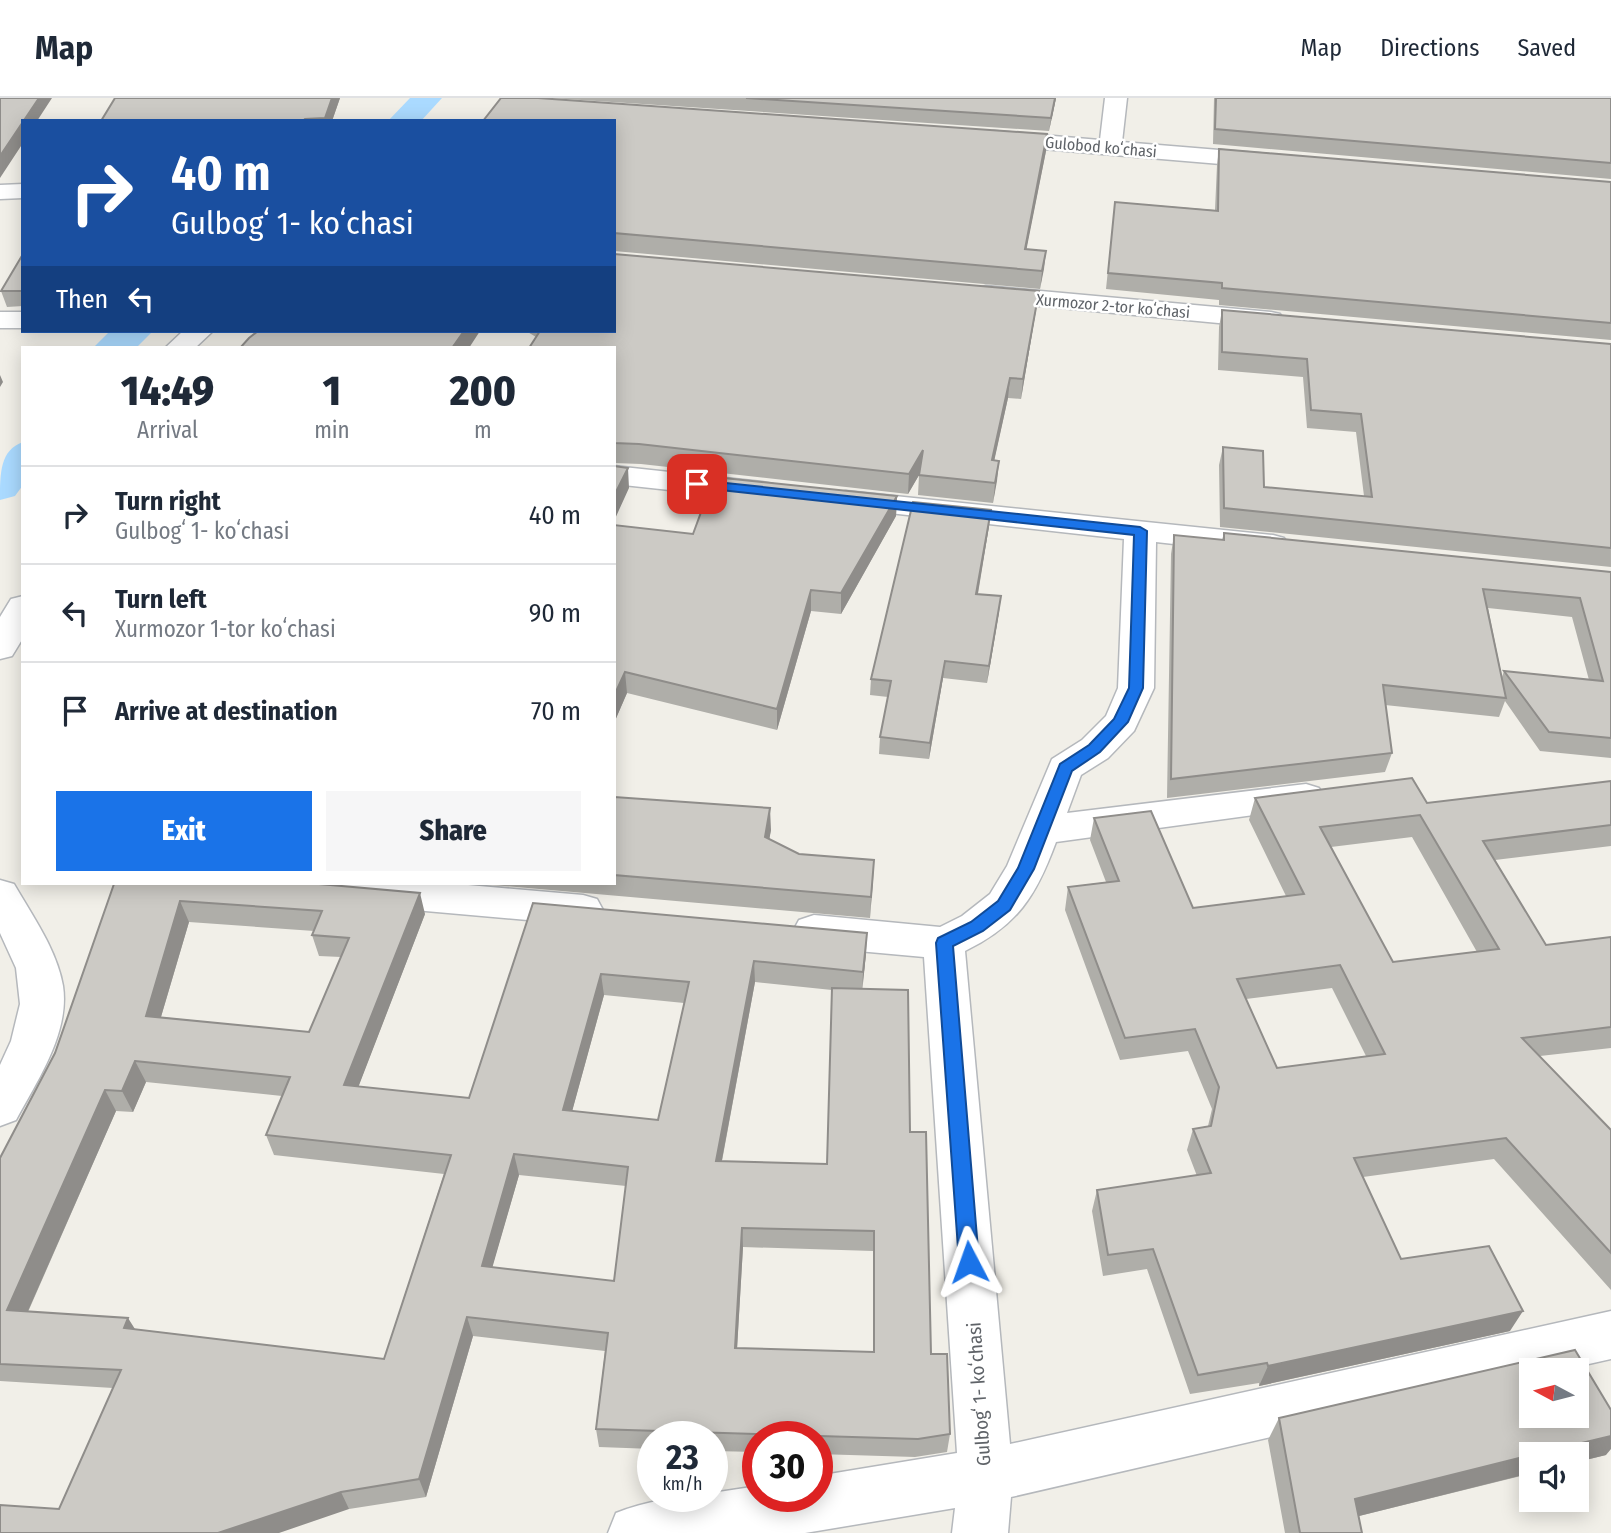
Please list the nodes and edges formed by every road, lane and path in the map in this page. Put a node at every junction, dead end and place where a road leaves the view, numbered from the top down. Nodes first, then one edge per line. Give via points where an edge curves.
1 (1116, 98) edge
2 (973, 137) edge
3 (1110, 146) junction
4 (1294, 163) edge
5 (21, 191) edge
6 (0, 192) edge
7 (961, 292) edge
8 (0, 320) edge
9 (21, 320) edge
10 (1293, 322) edge
11 (616, 475) edge
12 (1140, 531) junction
13 (1307, 548) edge
14 (21, 610) edge
15 (0, 648) edge
16 (1343, 793) edge
17 (1041, 830) junction
18 (21, 881) edge
19 (0, 882) edge
20 (301, 885) edge
21 (0, 895) edge
22 (624, 914) edge
23 (777, 928) edge
24 (944, 943) junction
25 (0, 1107) edge
26 (1611, 1335) edge
27 (986, 1476) junction
28 (636, 1533) edge
29 (981, 1533) edge

1 - 3 street
2 - 3 street, Gulobod koʻchasi
3 - 4 street, Gulobod koʻchasi
5 - 6 street
7 - 10 street, Xurmozor 2-tor koʻchasi
8 - 9 street
11 - 12 street
12 - 13 street
12 - 17 street via 1136,688 1121,722 1095,749 1065,768
14 - 15 street
16 - 17 street
17 - 24 street via 1026,869 1004,905 977,927
18 - 19 street
20 - 22 street
21 - 25 street via 38,971 41,1003 34,1040
23 - 24 street
24 - 27 street, Gulbogʻ 1- koʻchasi
26 - 27 street
27 - 28 street, Gulbogʻ 1- koʻchasi
27 - 29 street

